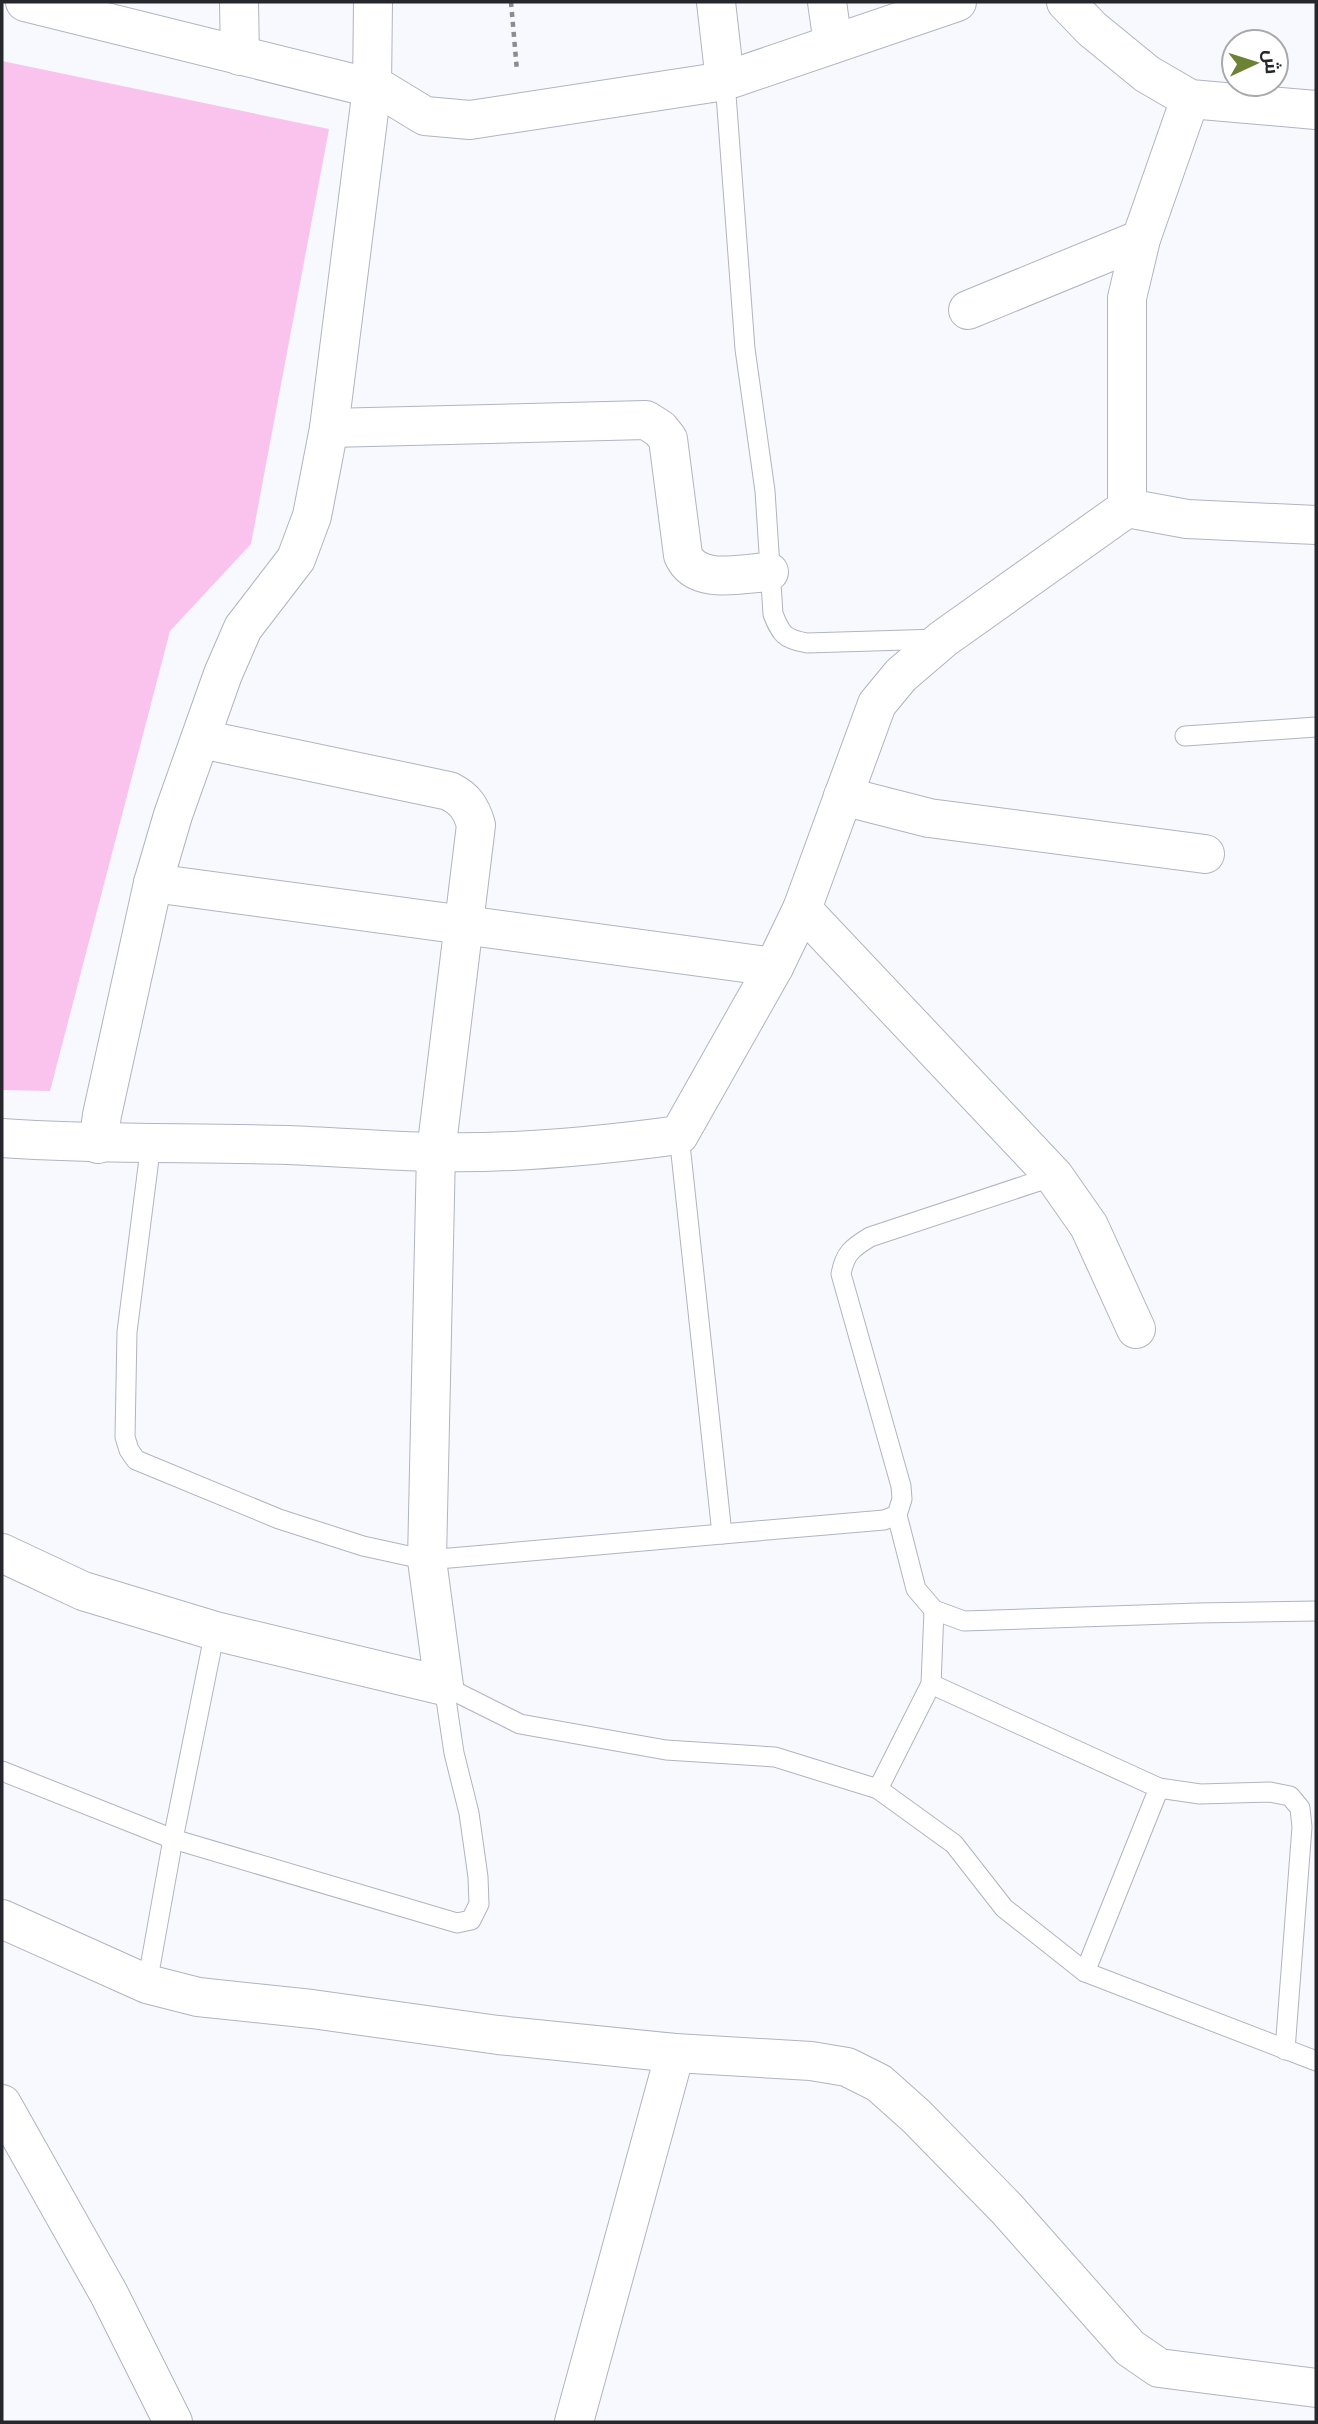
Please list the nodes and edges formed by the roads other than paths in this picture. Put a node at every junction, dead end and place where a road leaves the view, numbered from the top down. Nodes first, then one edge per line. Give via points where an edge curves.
1 (25, 2) edge
2 (239, 2) edge
3 (373, 2) edge
4 (716, 2) edge
5 (827, 2) edge
6 (957, 2) edge
7 (1066, 2) edge
8 (80, 9) edge
9 (833, 44) junction
10 (240, 56) junction
11 (725, 81) junction
12 (372, 88) junction
13 (1190, 99) junction
14 (1316, 110) edge
15 (1141, 239) junction
16 (968, 310) dead end
17 (328, 428) junction
18 (1127, 508) junction
19 (1316, 525) edge
20 (769, 572) junction
21 (943, 639) junction
22 (1316, 727) edge
23 (1185, 736) dead end
24 (201, 739) junction
25 (843, 796) junction
26 (1205, 853) dead end
27 (153, 883) junction
28 (802, 909) junction
29 (465, 926) junction
30 (774, 967) junction
31 (679, 1135) junction
32 (2, 1138) edge
33 (151, 1143) junction
34 (98, 1144) junction
35 (436, 1152) junction
36 (1055, 1176) junction
37 (1136, 1329) dead end
38 (897, 1515) junction
39 (722, 1534) junction
40 (2, 1553) edge
41 (427, 1560) junction
42 (934, 1610) junction
43 (1316, 1611) edge
44 (215, 1631) junction
45 (930, 1684) junction
46 (444, 1686) junction
47 (2, 1771) edge
48 (1159, 1788) junction
49 (878, 1789) junction
50 (173, 1839) junction
51 (2, 1919) edge
52 (1085, 1972) junction
53 (147, 1984) junction
54 (1285, 2050) junction
55 (675, 2053) junction
56 (1316, 2060) edge
57 (2, 2104) edge
58 (1316, 2388) edge
59 (173, 2422) edge
60 (574, 2422) edge

1 - 8 street
2 - 10 street
3 - 12 street
4 - 11 street
5 - 9 street
6 - 9 street
7 - 13 street via 1147,74
8 - 10 street
9 - 11 street
10 - 12 street
11 - 12 street via 470,120 425,116 395,96
11 - 20 lane via 745,349 765,491
12 - 17 street
13 - 14 street
13 - 15 street
15 - 16 street
15 - 18 street via 1127,299
17 - 20 street via 646,420 668,439 687,565 711,576
17 - 24 street via 312,516 296,559 243,628
18 - 19 street via 1187,519
18 - 21 street
20 - 21 lane via 773,614 780,632 791,640
21 - 25 street via 901,675 877,704
22 - 23 lane
24 - 27 street
24 - 29 street via 449,790 462,797 476,825
25 - 26 street via 929,818
25 - 28 street
27 - 29 street
27 - 34 street
28 - 30 street
28 - 36 street
29 - 30 street
29 - 35 street
30 - 31 street
31 - 35 street via 597,1146
31 - 39 lane
32 - 34 street
33 - 34 street
33 - 35 street
33 - 41 lane via 127,1332 125,1437 135,1460 279,1519 363,1546
35 - 41 street
36 - 37 street via 1089,1226
36 - 38 lane via 870,1237 844,1258 841,1274 901,1486
38 - 39 lane via 884,1520
38 - 42 lane via 916,1589
39 - 41 lane
40 - 44 street via 83,1591
41 - 46 street
42 - 43 lane via 964,1621
42 - 45 lane
44 - 46 street
44 - 50 lane
45 - 48 lane
45 - 49 lane
46 - 49 lane via 520,1724 666,1750 775,1757
46 - 50 lane via 478,1877 479,1904 471,1920 457,1923
47 - 50 lane
48 - 52 lane
48 - 54 lane via 1200,1794 1270,1791 1290,1796 1300,1808
49 - 52 lane via 954,1844 1003,1908
50 - 53 lane
51 - 53 street
52 - 54 lane
53 - 55 street via 198,1997
54 - 56 lane
55 - 58 street via 811,2061 847,2067 879,2083 1007,2209 1130,2348 1159,2368
55 - 60 street
57 - 59 street via 109,2294

